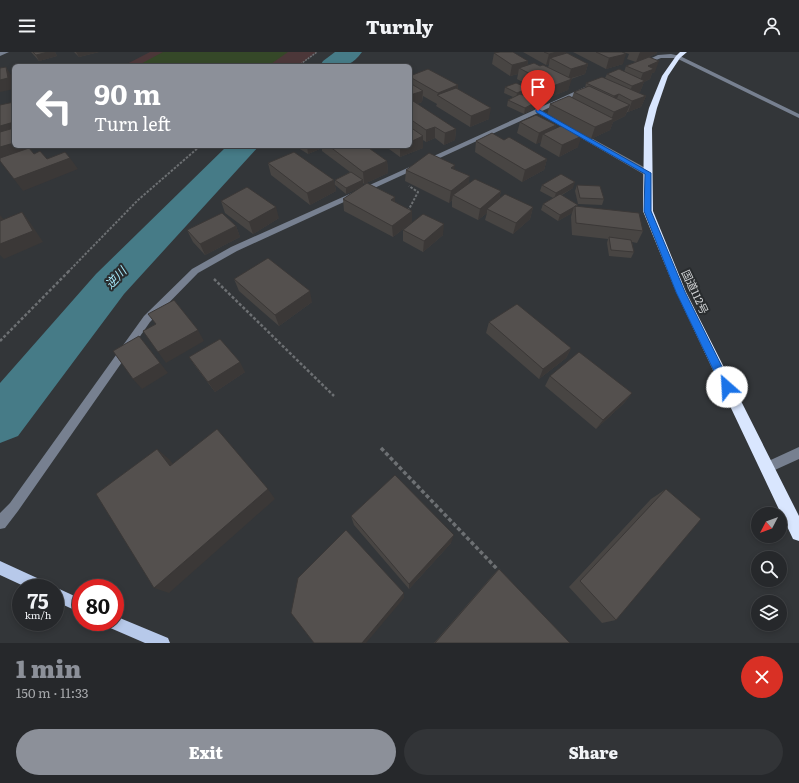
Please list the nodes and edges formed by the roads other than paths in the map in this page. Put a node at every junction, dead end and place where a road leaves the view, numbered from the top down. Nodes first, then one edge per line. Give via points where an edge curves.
1 (6, 52) edge
2 (666, 52) edge
3 (0, 54) edge
4 (681, 54) edge
5 (634, 67) edge
6 (591, 86) edge
7 (538, 111) junction
8 (799, 116) edge
9 (648, 173) junction
10 (799, 453) edge
11 (766, 468) junction
12 (0, 523) edge
13 (799, 533) edge
14 (0, 568) edge
15 (24, 579) edge
16 (124, 627) edge
17 (163, 643) edge

1 - 3 street
2 - 4 street
4 - 5 street via 660,56
4 - 8 street
4 - 9 highway, 国道112号 via 665,76 653,108 648,128
6 - 7 street
7 - 9 street
7 - 12 street via 234,249 195,271 146,319 81,414
9 - 11 highway, 国道112号 via 648,211 662,248
10 - 11 street
11 - 13 highway, 国道112号
14 - 15 main road
16 - 17 main road

